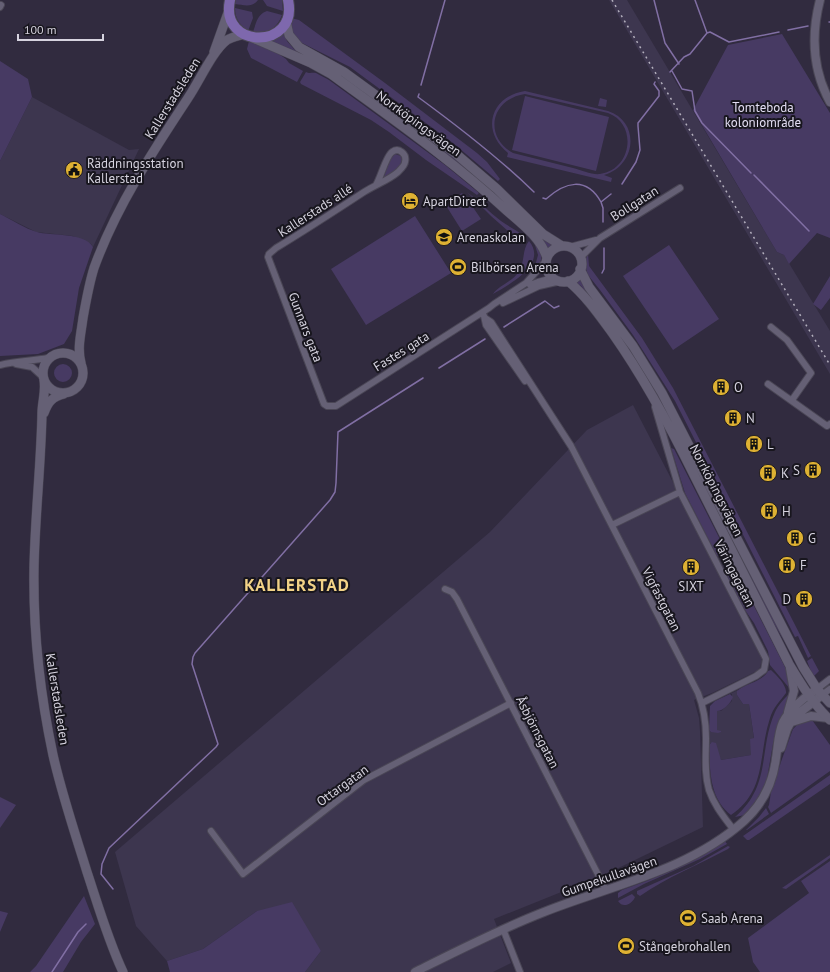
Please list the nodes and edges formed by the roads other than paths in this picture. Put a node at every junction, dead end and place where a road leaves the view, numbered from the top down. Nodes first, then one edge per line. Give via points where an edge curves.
1 (288, 0) edge
2 (295, 0) edge
3 (820, 0) edge
4 (230, 5) edge
5 (287, 17) junction
6 (249, 36) junction
7 (211, 59) junction
8 (830, 102) edge
9 (376, 184) junction
10 (680, 188) dead end
11 (600, 238) junction
12 (566, 247) junction
13 (268, 257) joint
14 (580, 258) junction
15 (546, 260) junction
16 (580, 270) junction
17 (561, 280) junction
18 (489, 308) junction
19 (483, 316) junction
20 (82, 327) junction
21 (771, 327) dead end
22 (62, 352) junction
23 (48, 358) junction
24 (11, 363) junction
25 (81, 363) junction
26 (0, 364) edge
27 (43, 379) junction
28 (768, 384) dead end
29 (64, 394) junction
30 (651, 394) junction
31 (792, 400) junction
32 (324, 404) joint
33 (42, 420) junction
34 (830, 424) edge
35 (680, 492) junction
36 (612, 525) junction
37 (445, 589) dead end
38 (789, 664) junction
39 (830, 679) edge
40 (830, 689) edge
41 (820, 692) junction
42 (811, 698) junction
43 (511, 703) junction
44 (702, 703) junction
45 (830, 703) edge
46 (788, 714) junction
47 (829, 719) edge
48 (789, 723) junction
49 (775, 764) junction
50 (733, 829) junction
51 (211, 831) dead end
52 (606, 890) junction
53 (503, 929) junction
54 (123, 972) edge
55 (415, 972) edge
56 (520, 972) edge

1 - 5 main road
2 - 5 main road
3 - 8 street via 816,15 814,50 821,83
4 - 6 main road via 232,22
4 - 7 main road, Kallerstadsleden
5 - 6 main road via 279,31 272,35 261,38
5 - 12 main road, Norrköpingsvägen via 289,35 299,47 344,72 455,154 497,189 543,234
6 - 7 main road, Kallerstadsleden via 228,40
6 - 15 main road, Norrköpingsvägen via 331,74 452,162 532,234 544,250
7 - 20 main road, Kallerstadsleden via 148,160 106,238 94,269
9 - 9 street, Kallerstads allé via 404,166 405,158 402,152 398,150 389,154
9 - 13 street, Kallerstads allé via 272,251
10 - 11 street, Bollgatan
11 - 12 street, Bollgatan
11 - 14 street, Bollgatan
12 - 14 main road via 576,251
12 - 15 main road via 552,250
13 - 32 street, Gunnars gata
14 - 16 main road
15 - 17 main road via 547,270
15 - 18 street, Fastes gata via 526,283
16 - 17 main road via 577,275
16 - 41 main road, Norrköpingsvägen via 662,393 803,666
17 - 18 street, Fastes gata via 534,284 496,307
17 - 30 main road, Norrköpingsvägen via 586,298 627,354
18 - 19 street, Fastes gata
19 - 32 street, Fastes gata via 336,406
19 - 36 street, Vigfastgatan via 491,322 571,446
20 - 22 main road, Kallerstadsleden via 72,345
20 - 25 main road, Kallerstadsleden via 78,347
21 - 31 street via 786,340 811,373
22 - 23 main road
22 - 25 main road via 75,356
23 - 24 street
23 - 27 main road via 44,365
24 - 26 street
24 - 27 street via 32,368
25 - 29 main road via 84,372 80,385
27 - 29 main road via 54,392
27 - 33 main road, Kallerstadsleden via 45,390
28 - 31 street
29 - 33 main road, Kallerstadsleden via 51,400
30 - 35 street, Väringagatan
30 - 38 main road, Norrköpingsvägen via 689,463
31 - 34 street via 827,426
33 - 54 main road, Kallerstadsleden via 33,598 43,700 66,804 106,929
35 - 36 street
35 - 44 street, Väringagatan via 766,659 764,670 756,676
36 - 44 street, Vigfastgatan
37 - 43 street, Åsbjörnsgatan via 452,592 457,599
38 - 42 main road, Norrköpingsvägen
38 - 46 street via 794,691
39 - 41 street
40 - 41 street
41 - 42 street, Gumpekullavägen
41 - 45 main road, Norrköpingsvägen
42 - 46 street, Gumpekullavägen
42 - 47 main road, Norrköpingsvägen
42 - 48 street, Gumpekullavägen
43 - 51 street, Ottargatan via 364,780 244,874
43 - 52 street, Åsbjörnsgatan
44 - 50 street, Vigfastgatan via 709,789 713,800
46 - 49 street, Gumpekullavägen via 779,732
47 - 48 street via 811,716
48 - 49 street, Gumpekullavägen
49 - 50 street, Gumpekullavägen via 768,788 759,805
50 - 52 street, Gumpekullavägen via 673,866
52 - 53 street, Gumpekullavägen
53 - 55 street, Gumpekullavägen
53 - 56 street

